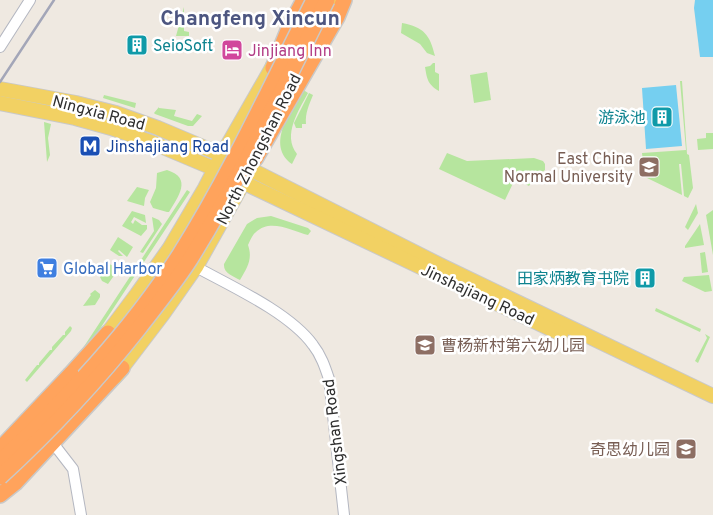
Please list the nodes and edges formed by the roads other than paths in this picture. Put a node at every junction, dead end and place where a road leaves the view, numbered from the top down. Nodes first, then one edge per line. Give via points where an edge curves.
1 (30, 0) edge
2 (304, 0) edge
3 (310, 0) edge
4 (314, 0) edge
5 (327, 0) edge
6 (337, 0) edge
7 (344, 0) edge
8 (0, 47) edge
9 (273, 68) junction
10 (0, 89) edge
11 (0, 103) edge
12 (222, 155) junction
13 (253, 164) junction
14 (215, 169) junction
15 (243, 182) junction
16 (196, 267) junction
17 (108, 333) junction
18 (122, 368) junction
19 (713, 396) edge
20 (713, 406) edge
21 (56, 446) junction
22 (0, 448) edge
23 (0, 462) edge
24 (0, 477) edge
25 (0, 486) edge
26 (0, 495) edge
27 (0, 501) edge
28 (81, 515) edge
29 (344, 515) edge

1 - 8 street
2 - 9 highway
3 - 9 main road, North Zhongshan Road
4 - 23 highway, bridge via 221,183 179,254 103,355
5 - 24 highway, bridge via 226,196 188,261 112,362 43,438
6 - 13 main road, North Zhongshan Road via 268,124
7 - 13 highway
9 - 12 main road, North Zhongshan Road
10 - 12 main road, Ningxia Road via 116,113
11 - 14 main road, Ningxia Road via 111,128
12 - 13 main road, Jinshajiang Road
12 - 14 main road, North Zhongshan Road
13 - 15 main road, North Zhongshan Road
13 - 19 main road, Jinshajiang Road via 442,266
14 - 15 main road, Jinshajiang Road
14 - 17 main road, North Zhongshan Road via 169,249
15 - 16 main road, North Zhongshan Road
15 - 20 main road, Jinshajiang Road
16 - 18 main road, North Zhongshan Road
16 - 29 street, Xingshan Road via 274,311 299,329 323,361 329,379
17 - 22 highway, bridge
17 - 22 main road, North Zhongshan Road via 59,391
18 - 21 main road, North Zhongshan Road
18 - 25 main road, North Zhongshan Road via 102,381 58,431
18 - 26 highway via 15,483
21 - 27 main road, North Zhongshan Road via 19,486
21 - 28 street via 72,469

